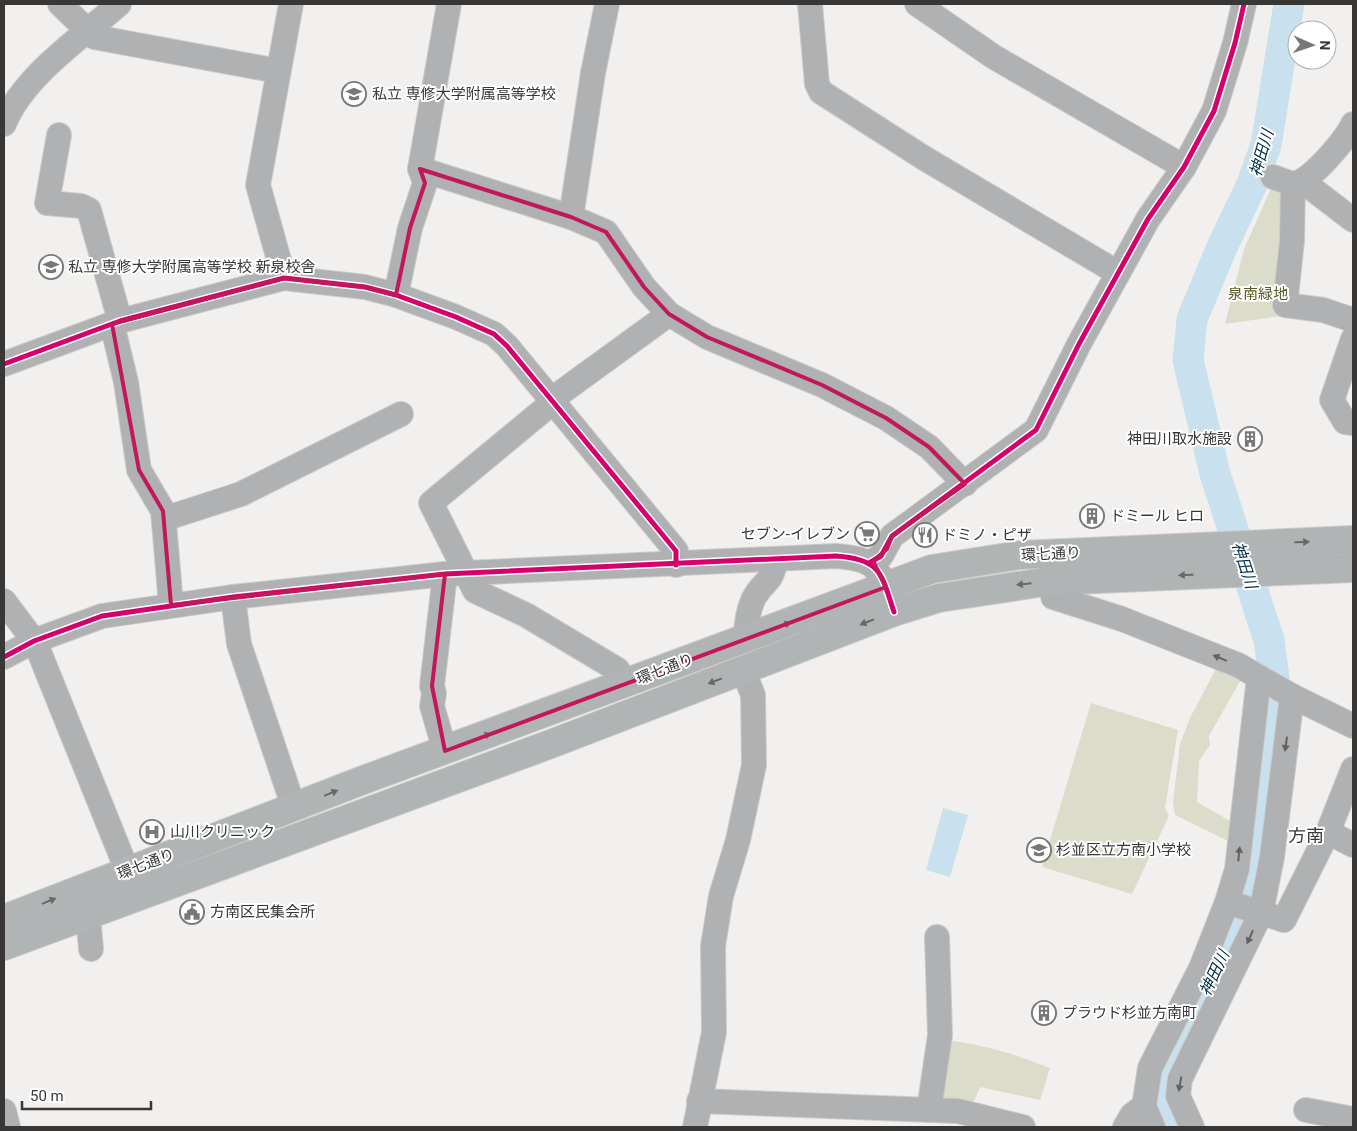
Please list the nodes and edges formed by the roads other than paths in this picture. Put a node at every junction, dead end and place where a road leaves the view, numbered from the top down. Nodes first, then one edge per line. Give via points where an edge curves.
1 (60, 4) edge
2 (118, 4) edge
3 (291, 4) edge
4 (449, 4) edge
5 (607, 4) edge
6 (810, 4) edge
7 (917, 4) edge
8 (1244, 4) edge
9 (87, 32) junction
10 (278, 71) junction
11 (4, 124) edge
12 (1353, 124) edge
13 (59, 135) dead end
14 (1184, 167) junction
15 (420, 169) junction
16 (1289, 181) junction
17 (571, 217) junction
18 (1353, 220) edge
19 (1118, 273) junction
20 (284, 278) junction
21 (396, 295) junction
22 (669, 314) junction
23 (1353, 320) edge
24 (116, 322) junction
25 (1353, 340) edge
26 (4, 364) edge
27 (553, 402) junction
28 (401, 414) dead end
29 (1353, 423) edge
30 (965, 484) junction
31 (164, 519) junction
32 (1353, 540) edge
33 (775, 559) junction
34 (870, 563) junction
35 (676, 565) junction
36 (1353, 568) edge
37 (455, 574) junction
38 (1051, 581) junction
39 (233, 597) junction
40 (890, 599) junction
41 (4, 601) edge
42 (171, 605) junction
43 (746, 639) junction
44 (34, 642) junction
45 (4, 657) edge
46 (743, 670) junction
47 (1261, 678) junction
48 (624, 684) junction
49 (1290, 695) junction
50 (1353, 726) edge
51 (445, 751) junction
52 (1353, 769) edge
53 (294, 808) junction
54 (1328, 832) junction
55 (1353, 845) edge
56 (127, 870) junction
57 (1230, 902) junction
58 (1258, 912) junction
59 (88, 915) junction
60 (4, 919) edge
61 (937, 937) dead end
62 (4, 946) edge
63 (91, 949) dead end
64 (700, 1101) junction
65 (1144, 1106) junction
66 (929, 1110) junction
67 (1306, 1110) dead end
68 (4, 1111) edge
69 (1353, 1119) edge
70 (8, 1127) edge
71 (696, 1127) edge
72 (1023, 1127) edge
73 (1125, 1127) edge
74 (1153, 1127) edge
75 (1192, 1127) edge

1 - 9 street
2 - 9 street
3 - 10 street
4 - 15 street
5 - 17 street
6 - 19 street via 817,84 821,92 924,158
7 - 14 street via 994,57
8 - 14 street via 1214,112
9 - 10 street via 94,36
9 - 11 street via 41,71 24,90
10 - 20 street via 258,185
12 - 16 street via 1333,151
13 - 24 street via 47,203 81,206 89,210
14 - 19 street via 1148,219
15 - 17 street
15 - 21 street via 425,183 410,228
16 - 18 street
16 - 23 street via 1292,241 1285,305 1323,310
17 - 22 street via 606,232 644,287
19 - 30 street via 1036,430
20 - 21 street via 365,287
20 - 24 street
21 - 27 street via 494,334 508,346
22 - 27 street via 559,394
22 - 30 street via 708,338 822,384 886,418 929,447
24 - 26 street
24 - 31 street via 139,470 163,511
25 - 29 street via 1332,400 1346,422
27 - 35 street via 676,552
27 - 37 street via 432,503
28 - 31 street via 241,494
30 - 34 street via 892,536 882,556
31 - 42 street
40 -> 32 main road, 環七通り via 932,569 1020,555
33 - 34 street via 836,556
33 - 35 street
33 - 43 street via 774,573 754,598 746,620
34 - 40 street
35 - 37 street
36 -> 38 main road, 環七通り
37 - 39 street
37 - 48 street via 475,591 526,615 618,670
37 - 51 street via 432,686 432,706
38 -> 40 main road, 環七通り via 939,598
47 -> 38 street via 1122,619 1053,597
39 - 42 street
39 - 53 street via 239,644
43 -> 40 main road, 環七通り
40 -> 46 main road, 環七通り
41 - 44 street
42 - 44 street via 102,616
43 - 48 main road, 環七通り
44 - 45 street
44 - 56 street
46 -> 59 main road, 環七通り
46 - 64 street via 753,695 754,765 738,840 721,896 714,946 714,1032
47 - 49 street
57 -> 47 street
51 -> 48 main road, 環七通り
49 - 50 street
49 -> 58 street via 1272,856
53 -> 51 main road, 環七通り
52 - 54 street
53 - 56 main road, 環七通り
54 - 55 street
54 - 58 street via 1284,920
60 -> 56 main road, 環七通り
57 - 58 street
57 - 65 street via 1201,968 1150,1068
58 -> 75 street via 1180,1079 1178,1096
59 - 62 main road, 環七通り
59 - 63 street
61 - 66 street via 940,1034
64 - 66 street
64 - 71 street
65 - 73 street via 1132,1115
65 - 74 street
66 - 72 street via 958,1110
67 - 69 street
68 - 70 street

